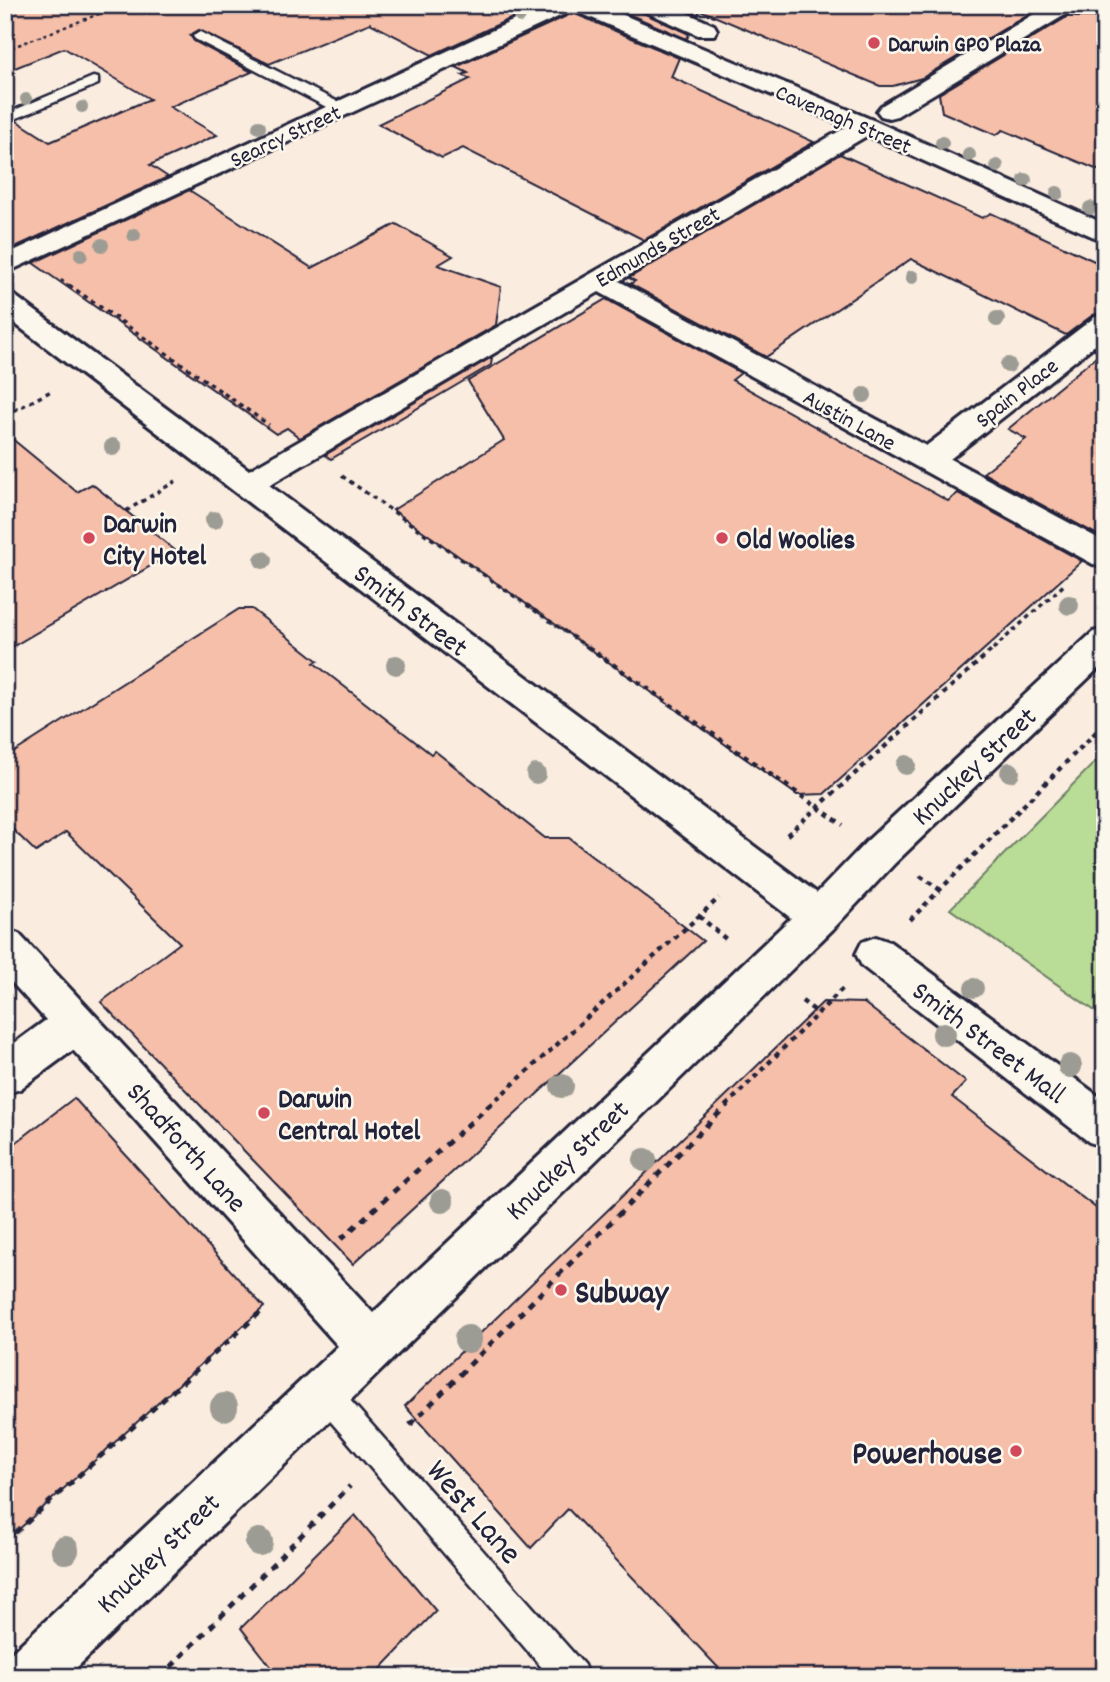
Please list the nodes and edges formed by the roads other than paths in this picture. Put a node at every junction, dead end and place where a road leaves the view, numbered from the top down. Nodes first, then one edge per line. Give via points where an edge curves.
1 (565, 5) edge
2 (581, 5) edge
3 (650, 5) edge
4 (1065, 5) edge
5 (200, 36) dead end
6 (726, 39) dead end
7 (93, 81) dead end
8 (341, 109) junction
9 (889, 111) junction
10 (865, 113) junction
11 (5, 119) edge
12 (915, 123) dead end
13 (1105, 234) edge
14 (5, 265) edge
15 (597, 280) junction
16 (5, 302) edge
17 (1105, 323) edge
18 (927, 461) junction
19 (248, 484) junction
20 (1102, 554) edge
21 (1105, 641) edge
22 (819, 917) junction
23 (5, 946) edge
24 (876, 954) road end
25 (76, 1023) junction
26 (5, 1074) edge
27 (1105, 1127) edge
28 (370, 1347) junction
29 (324, 1392) junction
30 (27, 1677) edge
31 (572, 1677) edge

1 - 8 street, Searcy Street
2 - 10 street, Cavenagh Street
3 - 6 street
4 - 9 street, Edmunds Street
5 - 8 lane
7 - 11 lane
8 - 14 street, Searcy Street
9 - 10 street, Edmunds Street
9 - 12 street, Cavenagh Street
10 - 13 street, Cavenagh Street
10 - 15 street, Edmunds Street
15 - 18 street, Austin Lane
15 - 19 street, Edmunds Street
16 - 19 street, Smith Street
17 - 18 street, Spain Place
18 - 20 street, Austin Lane
19 - 22 street, Smith Street
21 - 22 street, Knuckey Street via 881,852
22 - 28 street, Knuckey Street
23 - 25 street, Shadforth Lane
24 - 27 street, Smith Street Mall
25 - 26 street
25 - 28 street, Shadforth Lane
28 - 29 street, Knuckey Street
29 - 30 street, Knuckey Street
29 - 31 lane, West Lane

